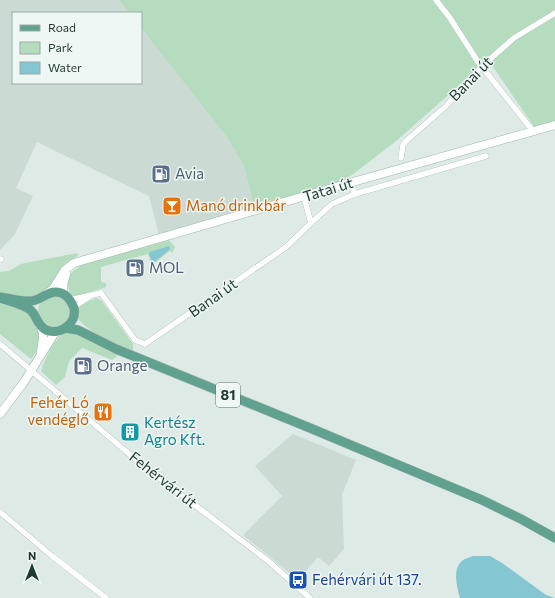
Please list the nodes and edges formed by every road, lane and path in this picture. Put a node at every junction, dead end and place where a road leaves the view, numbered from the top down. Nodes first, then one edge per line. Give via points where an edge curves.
1 (436, 0) edge
2 (555, 12) edge
3 (482, 66) junction
4 (555, 125) edge
5 (534, 131) junction
6 (486, 156) dead end
7 (402, 158) dead end
8 (350, 183) junction
9 (355, 194) junction
10 (304, 197) junction
11 (311, 223) junction
12 (78, 262) junction
13 (102, 293) junction
14 (43, 296) junction
15 (66, 296) junction
16 (0, 297) edge
17 (74, 311) junction
18 (37, 321) junction
19 (63, 330) junction
20 (92, 336) junction
21 (0, 344) edge
22 (41, 354) junction
23 (32, 371) junction
24 (0, 414) edge
25 (0, 512) edge
26 (555, 538) edge
27 (106, 598) edge
28 (310, 598) edge

1 - 3 street
2 - 3 street, Banai út via 514,38
3 - 5 street
3 - 7 street, Banai út via 444,107 407,140 403,146
4 - 5 street, Tatai út
5 - 8 street, Tatai út
6 - 9 street, Tatai út
8 - 9 street
8 - 10 street, Tatai út
9 - 11 street, Tatai út via 332,204
10 - 11 street
10 - 12 street, Tatai út
11 - 13 street, Banai út via 286,247 145,344 135,340
12 - 14 street, Tatai út via 68,266 56,286
12 - 15 street via 65,276 63,285
13 - 15 street via 74,298
13 - 17 street via 80,302
14 - 15 main road, 81 via 58,292
14 - 16 main road, 81 via 33,301
14 - 18 main road via 35,307
15 - 17 main road, 81
16 - 18 main road, 81 via 28,308
17 - 19 main road via 70,324
17 - 20 main road, 81 via 80,325
18 - 19 main road, 81 via 48,331
18 - 22 street via 43,333
19 - 20 main road, 81 via 78,330
19 - 22 street via 54,334
20 - 26 main road, 81 via 116,349 482,500
21 - 23 street, Fehérvári út
22 - 23 street
23 - 24 street
23 - 28 street, Fehérvári út via 141,464 267,560
25 - 27 street

